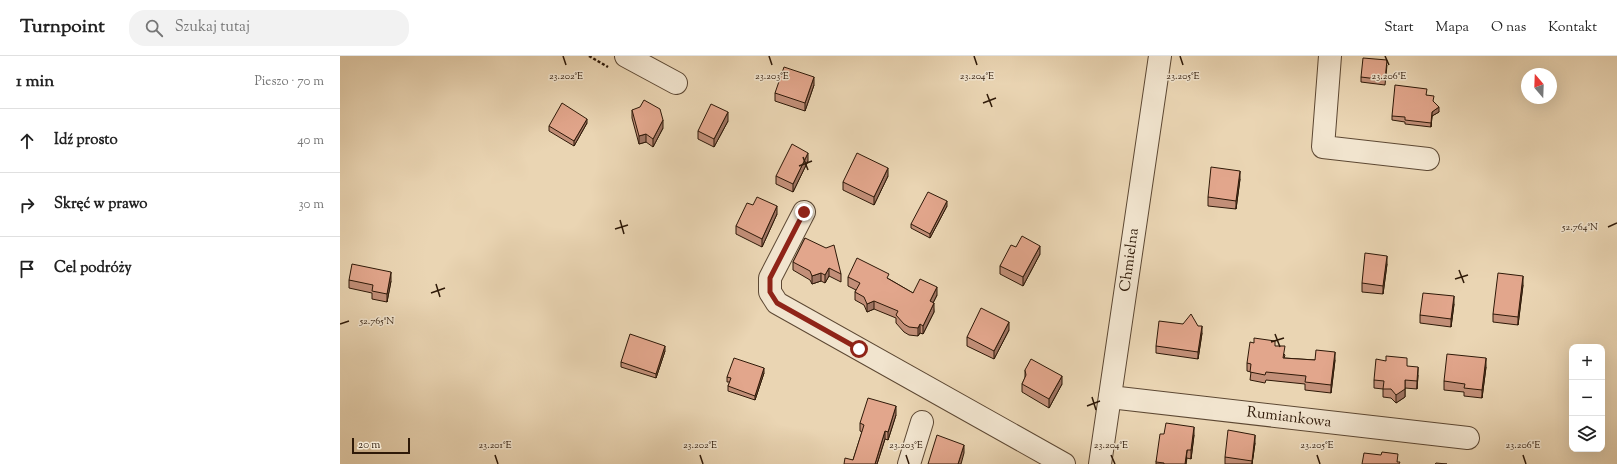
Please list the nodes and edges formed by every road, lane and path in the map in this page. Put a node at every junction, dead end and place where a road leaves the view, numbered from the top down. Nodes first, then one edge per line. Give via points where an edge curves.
1 (626, 56) edge
2 (1160, 56) edge
3 (1330, 56) edge
4 (676, 83) dead end
5 (1428, 159) dead end
6 (804, 212) dead end
7 (1110, 397) junction
8 (922, 422) dead end
9 (1468, 438) dead end
10 (909, 464) edge
11 (1064, 464) edge
12 (1100, 464) edge

1 - 4 street
2 - 7 street, Chmielna
3 - 5 street via 1323,147
6 - 11 street via 770,278 770,292 777,303
7 - 9 street, Rumiankowa
7 - 12 street, Chmielna
8 - 10 street

